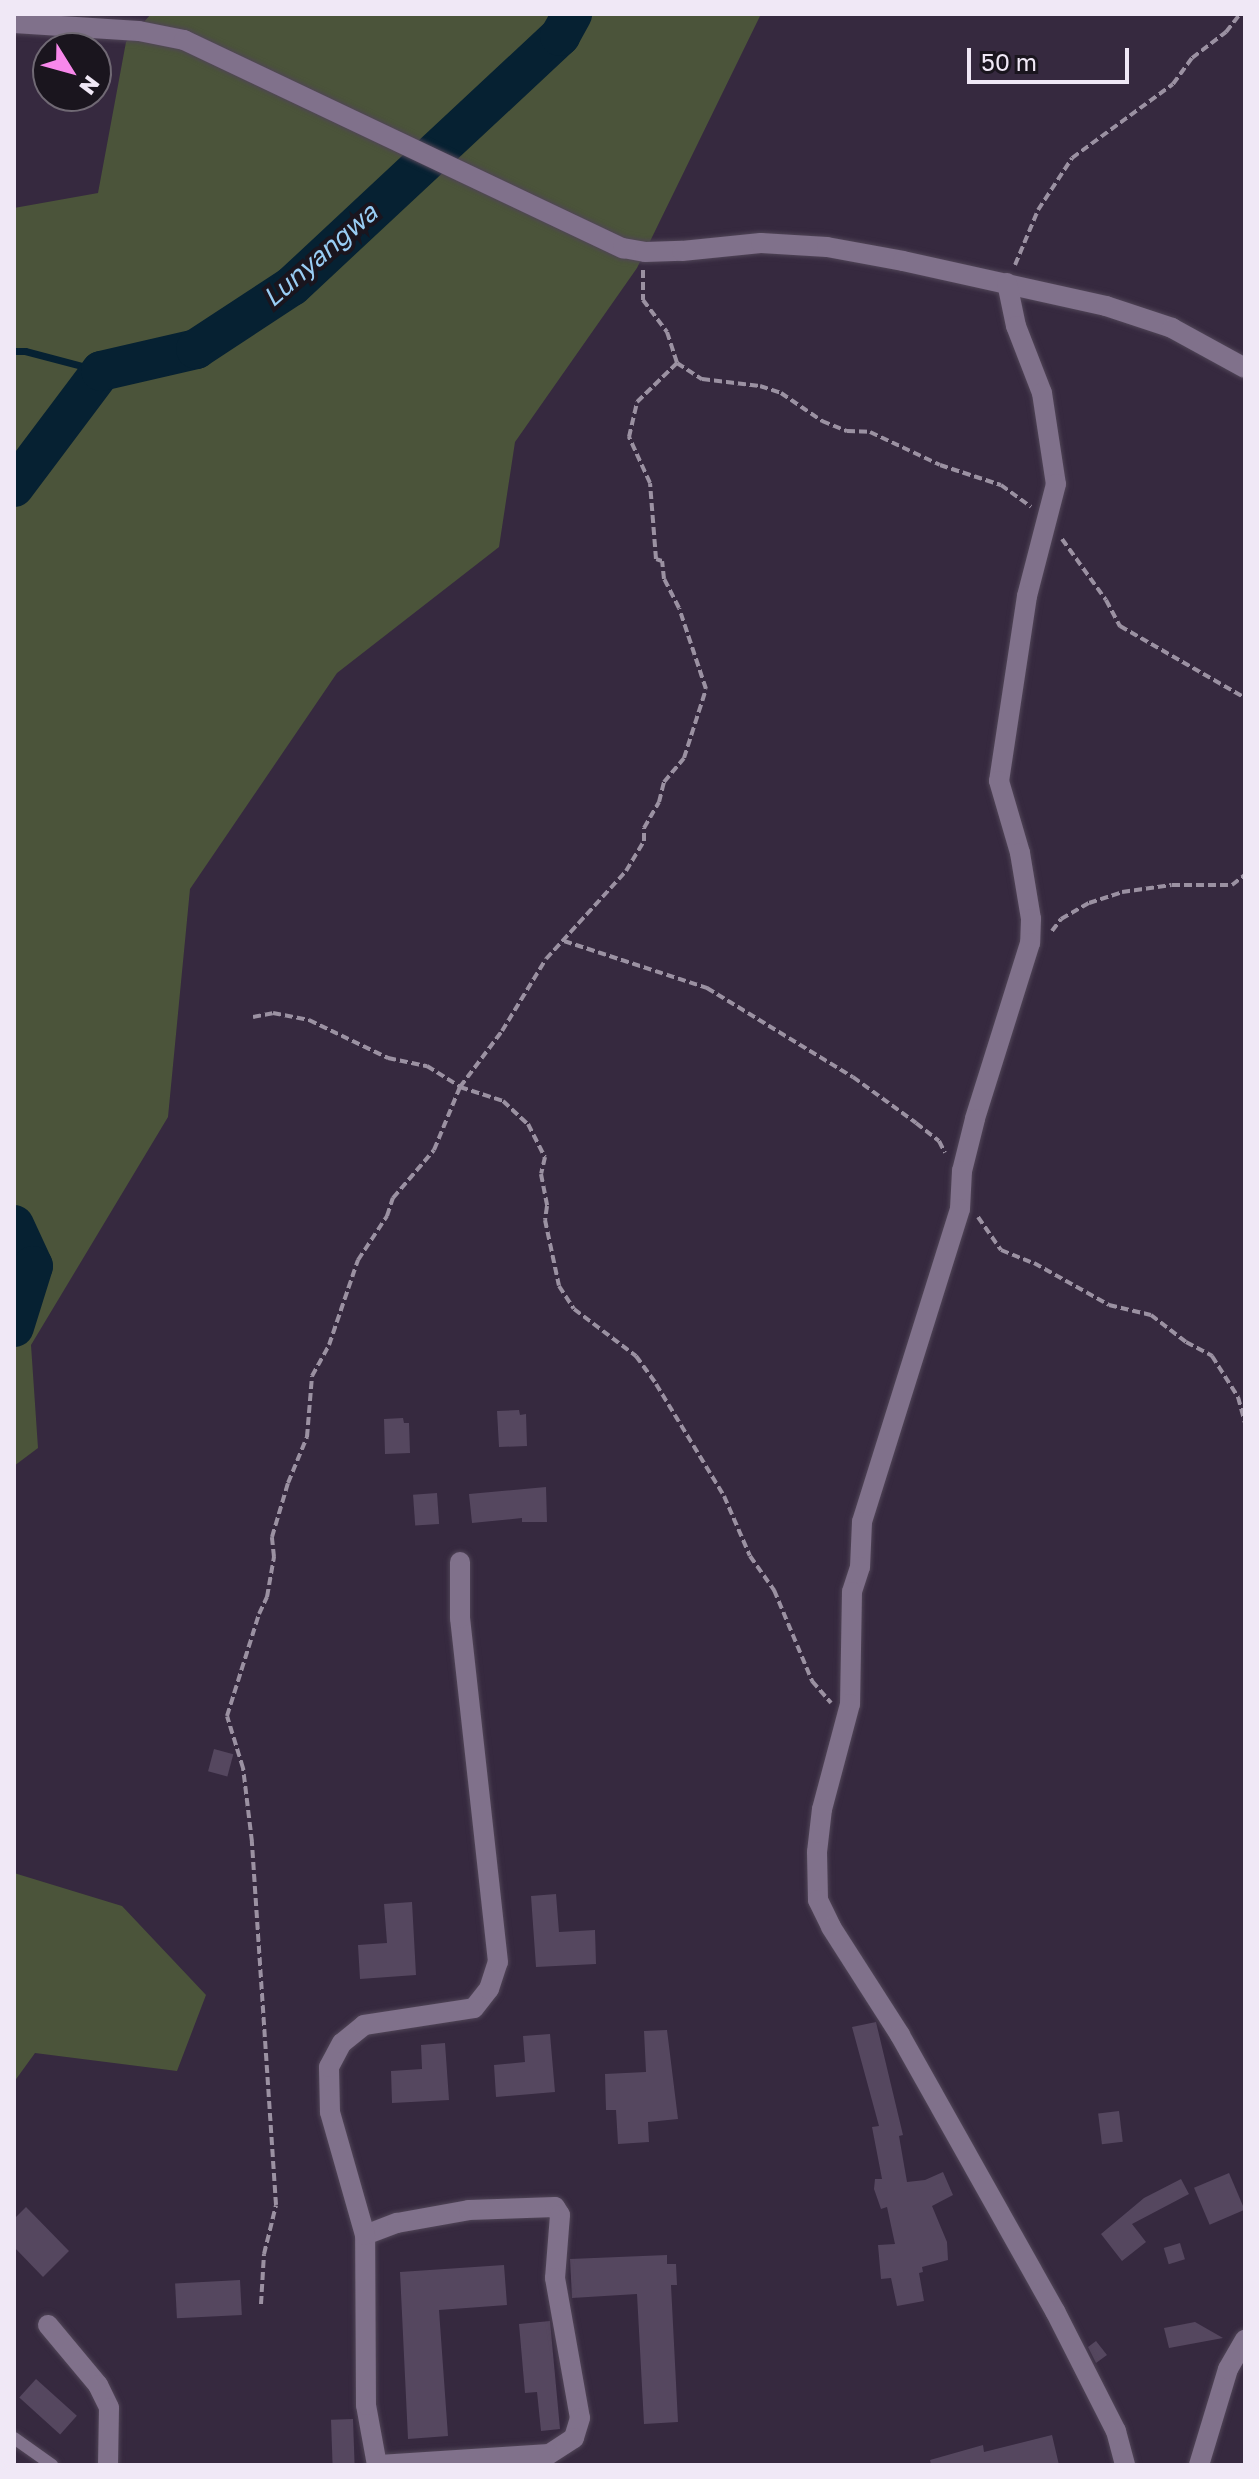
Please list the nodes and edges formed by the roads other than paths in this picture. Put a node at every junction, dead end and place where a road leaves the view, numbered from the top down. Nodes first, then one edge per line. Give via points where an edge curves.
1 (28, 19) edge
2 (1007, 283) junction
3 (1245, 368) edge
4 (460, 1562) dead end
5 (365, 2235) junction
6 (48, 2325) dead end
7 (1245, 2339) edge
8 (14, 2438) edge
9 (52, 2465) edge
10 (108, 2465) edge
11 (378, 2465) edge
12 (1125, 2465) edge
13 (1199, 2465) edge

1 - 2 street via 184,40 623,248 645,252 761,243 827,247
2 - 3 street via 1172,328
2 - 12 street via 1046,411 1056,484 1027,596 999,781 1020,853 1030,943 975,1119 960,1209 862,1522 860,1567 852,1592 852,1667 845,1725 822,1809 818,1900 1055,2311 1116,2431
4 - 5 street via 460,1618 498,1962 489,1989 474,2008 364,2025 342,2043 329,2067 330,2112
5 - 11 street via 366,2405
5 - 11 street via 397,2223 469,2210 555,2207 560,2215 555,2278 580,2418 574,2438 549,2454
6 - 10 street via 98,2385 109,2408
7 - 13 street via 1228,2369
8 - 9 lane

